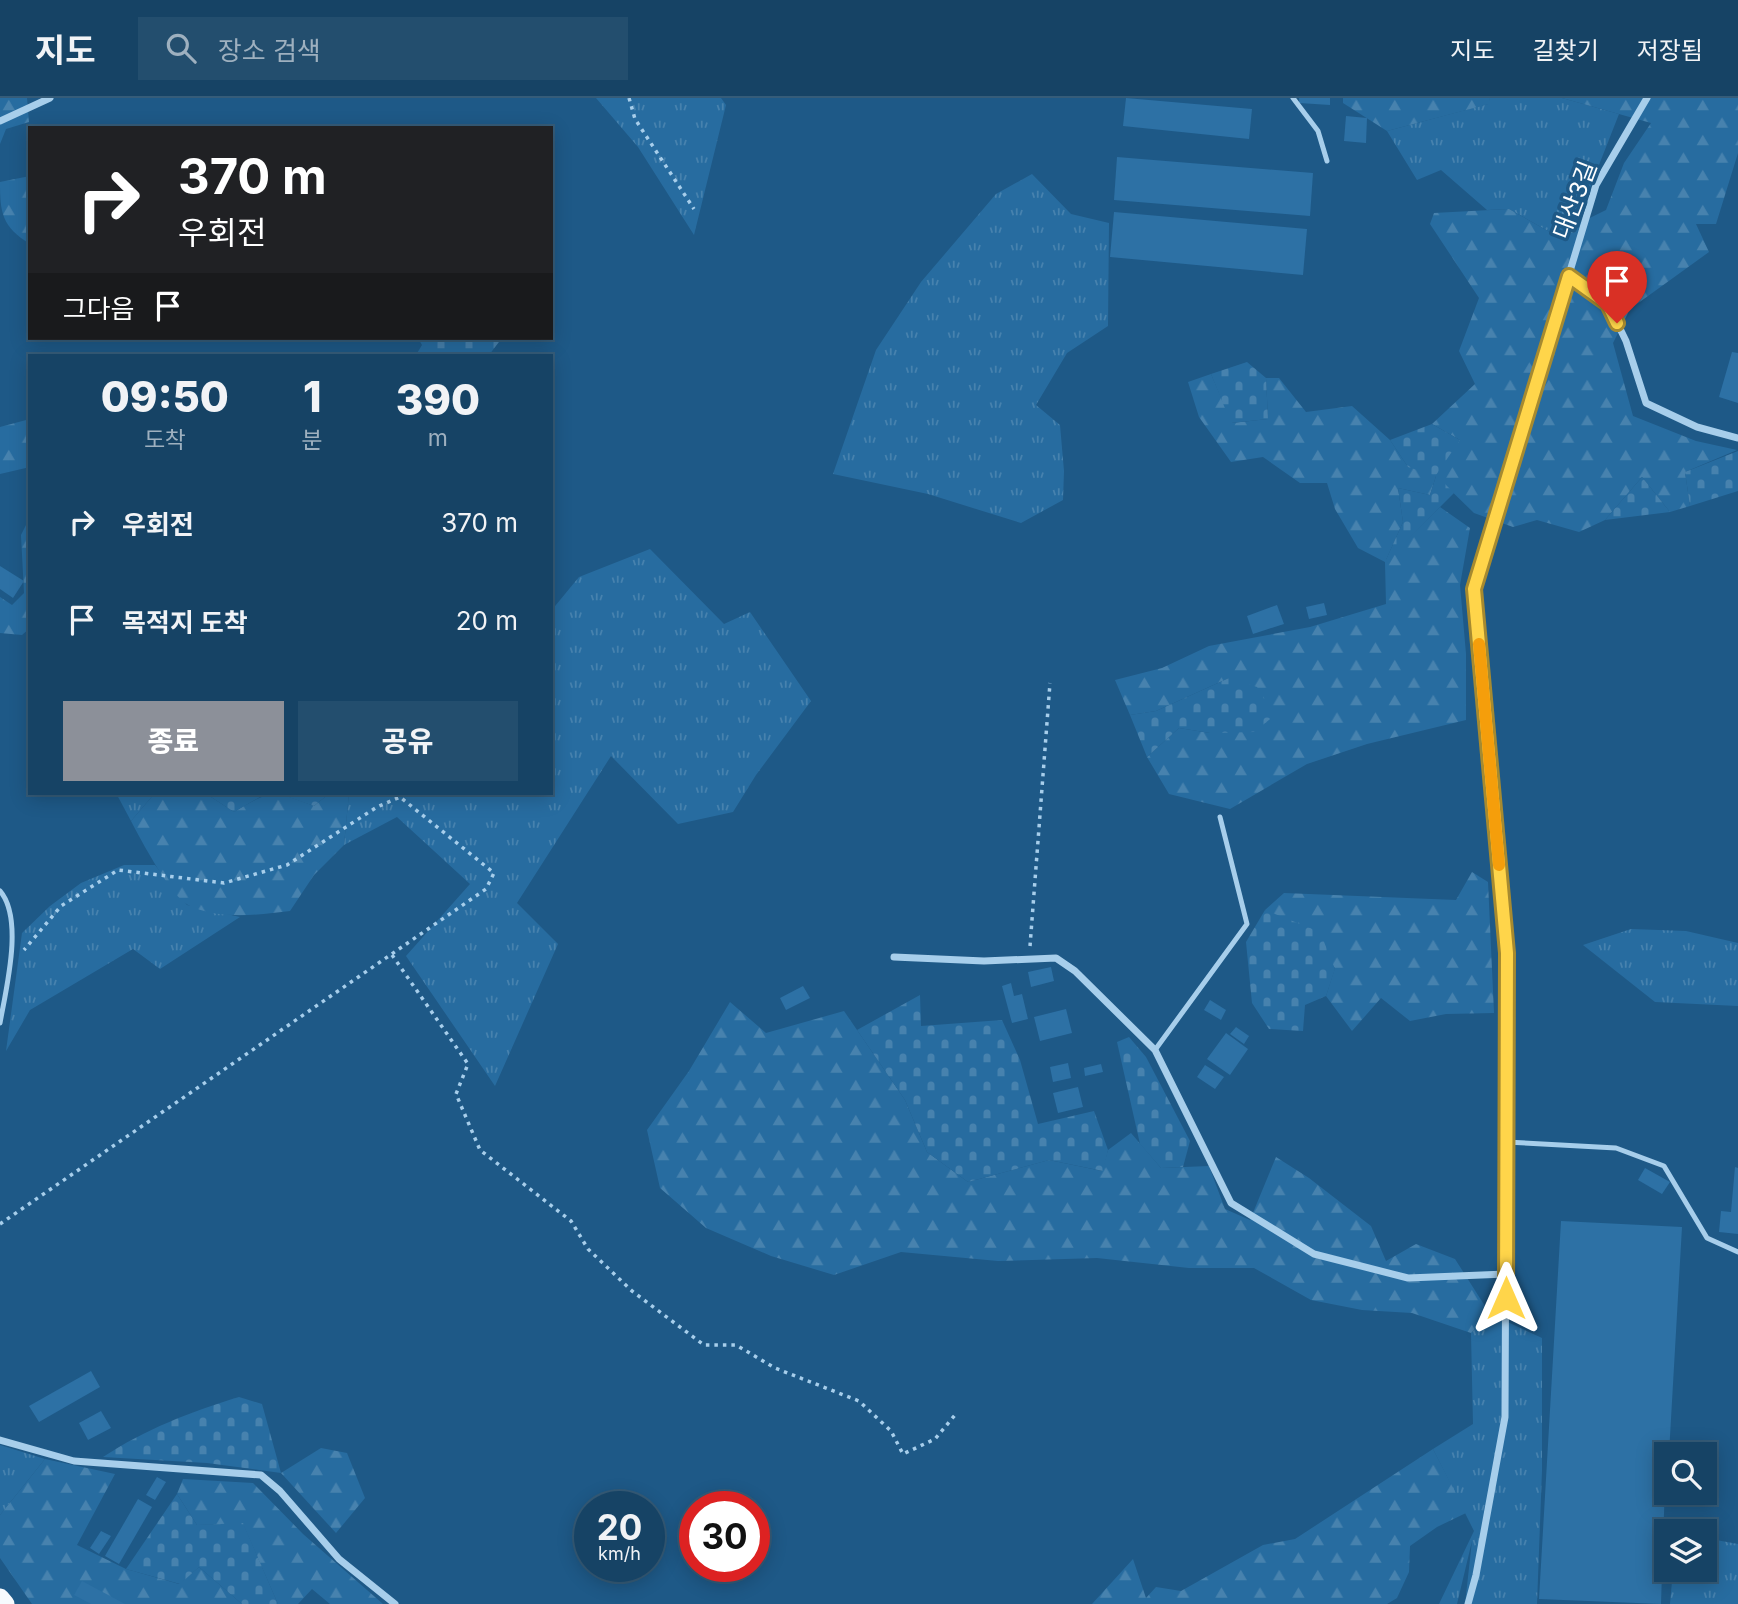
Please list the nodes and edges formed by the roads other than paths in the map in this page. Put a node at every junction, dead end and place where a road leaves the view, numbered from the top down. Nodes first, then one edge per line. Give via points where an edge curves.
1 (50, 98) edge
2 (1293, 98) edge
3 (1647, 98) edge
4 (0, 121) edge
5 (1327, 161) dead end
6 (1569, 276) junction
7 (1738, 438) edge
8 (1220, 817) dead end
9 (0, 891) edge
10 (3, 898) edge
11 (894, 957) dead end
12 (0, 1023) edge
13 (1155, 1050) junction
14 (1506, 1142) junction
15 (1738, 1252) edge
16 (1506, 1274) junction
17 (0, 1440) edge
18 (0, 1598) edge
19 (5, 1604) edge
20 (395, 1604) edge
21 (1468, 1604) edge

1 - 4 street
2 - 5 lane via 1318,131
3 - 6 street, 대산3길 via 1596,185
6 - 7 street via 1608,304 1626,341 1646,403 1697,427
6 - 14 street, 대산3길 via 1474,589 1507,953
8 - 13 lane via 1247,924
9 - 10 lane
10 - 12 lane via 12,950
11 - 13 street via 1056,958
13 - 16 street via 1231,1203 1314,1254 1395,1275
14 - 15 lane via 1616,1148 1664,1166 1706,1238
14 - 16 street, 대산3길
16 - 21 street, 대산3길 via 1506,1417
17 - 20 street via 74,1461 261,1475 340,1559
18 - 19 highway

